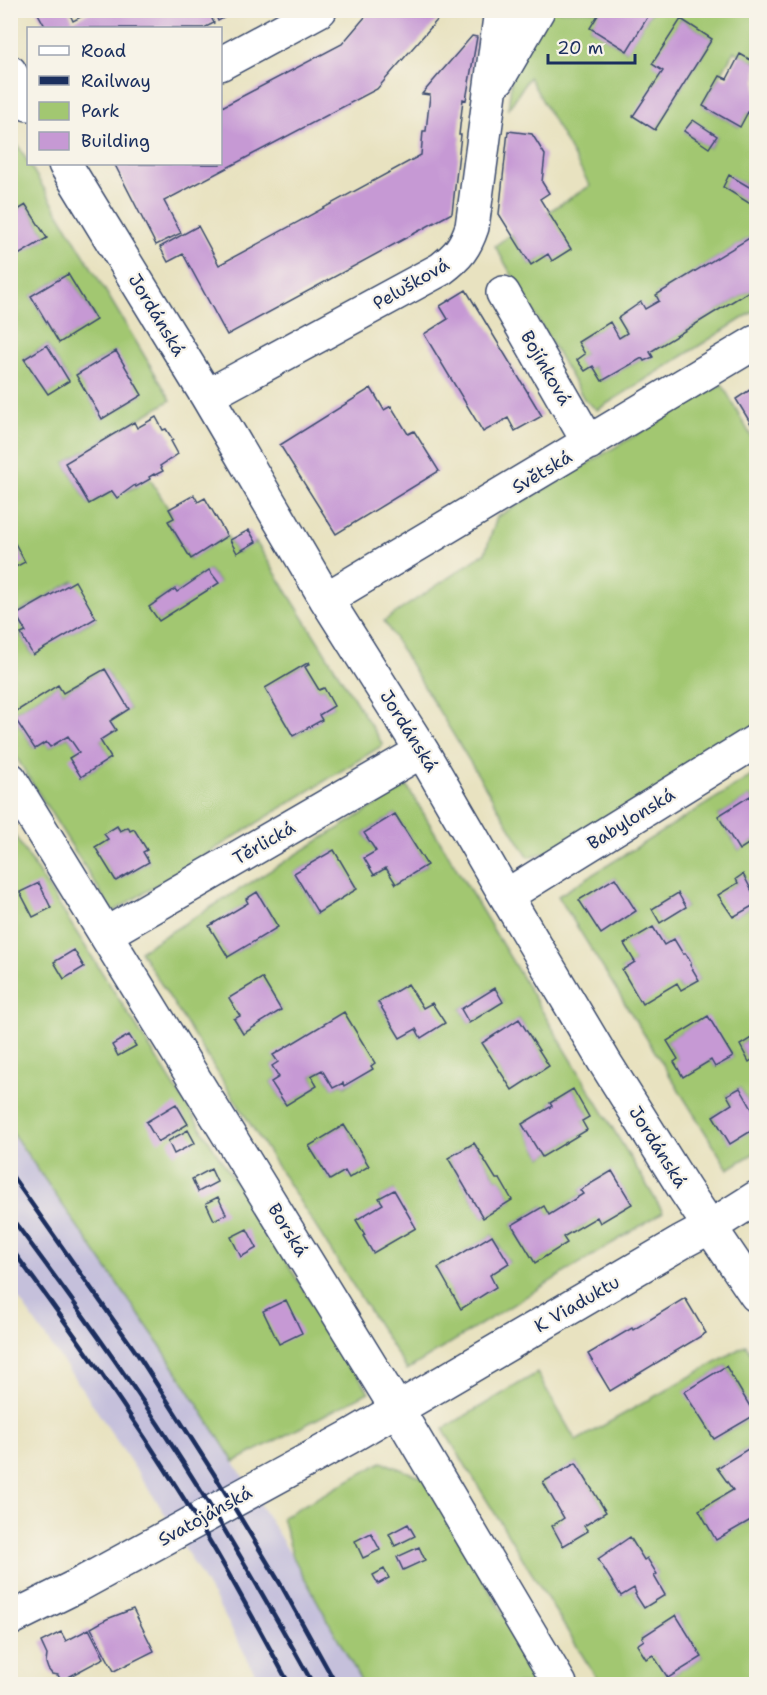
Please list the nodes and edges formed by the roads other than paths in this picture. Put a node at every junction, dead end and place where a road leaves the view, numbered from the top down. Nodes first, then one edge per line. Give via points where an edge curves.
1 (320, 10) edge
2 (501, 10) edge
3 (538, 10) edge
4 (222, 63) edge
5 (10, 72) edge
6 (490, 93) junction
7 (27, 102) edge
8 (66, 165) edge
9 (503, 293) dead end
10 (756, 342) edge
11 (207, 396) junction
12 (590, 443) junction
13 (326, 599) junction
14 (756, 741) edge
15 (423, 751) junction
16 (10, 779) edge
17 (506, 897) junction
18 (106, 934) junction
19 (756, 1198) edge
20 (710, 1227) junction
21 (756, 1295) edge
22 (397, 1409) junction
23 (10, 1619) edge
24 (561, 1684) edge

1 - 4 street
2 - 6 street, Pelušková
3 - 6 street
5 - 7 street
6 - 11 street, Pelušková via 472,227 455,258
8 - 11 street, Jordánská
9 - 12 street, Bojínková
10 - 12 street, Světská
11 - 13 street, Jordánská
12 - 13 street, Světská
13 - 15 street, Jordánská
14 - 17 street, Babylonská
15 - 17 street, Jordánská
15 - 18 street, Těrlická
16 - 18 street, Borská
17 - 20 street, Jordánská
18 - 22 street, Borská
19 - 20 street, K Viaduktu
20 - 21 street, Jordánská
20 - 22 street, K Viaduktu
22 - 23 street, Svatojánská
22 - 24 street, Borská

